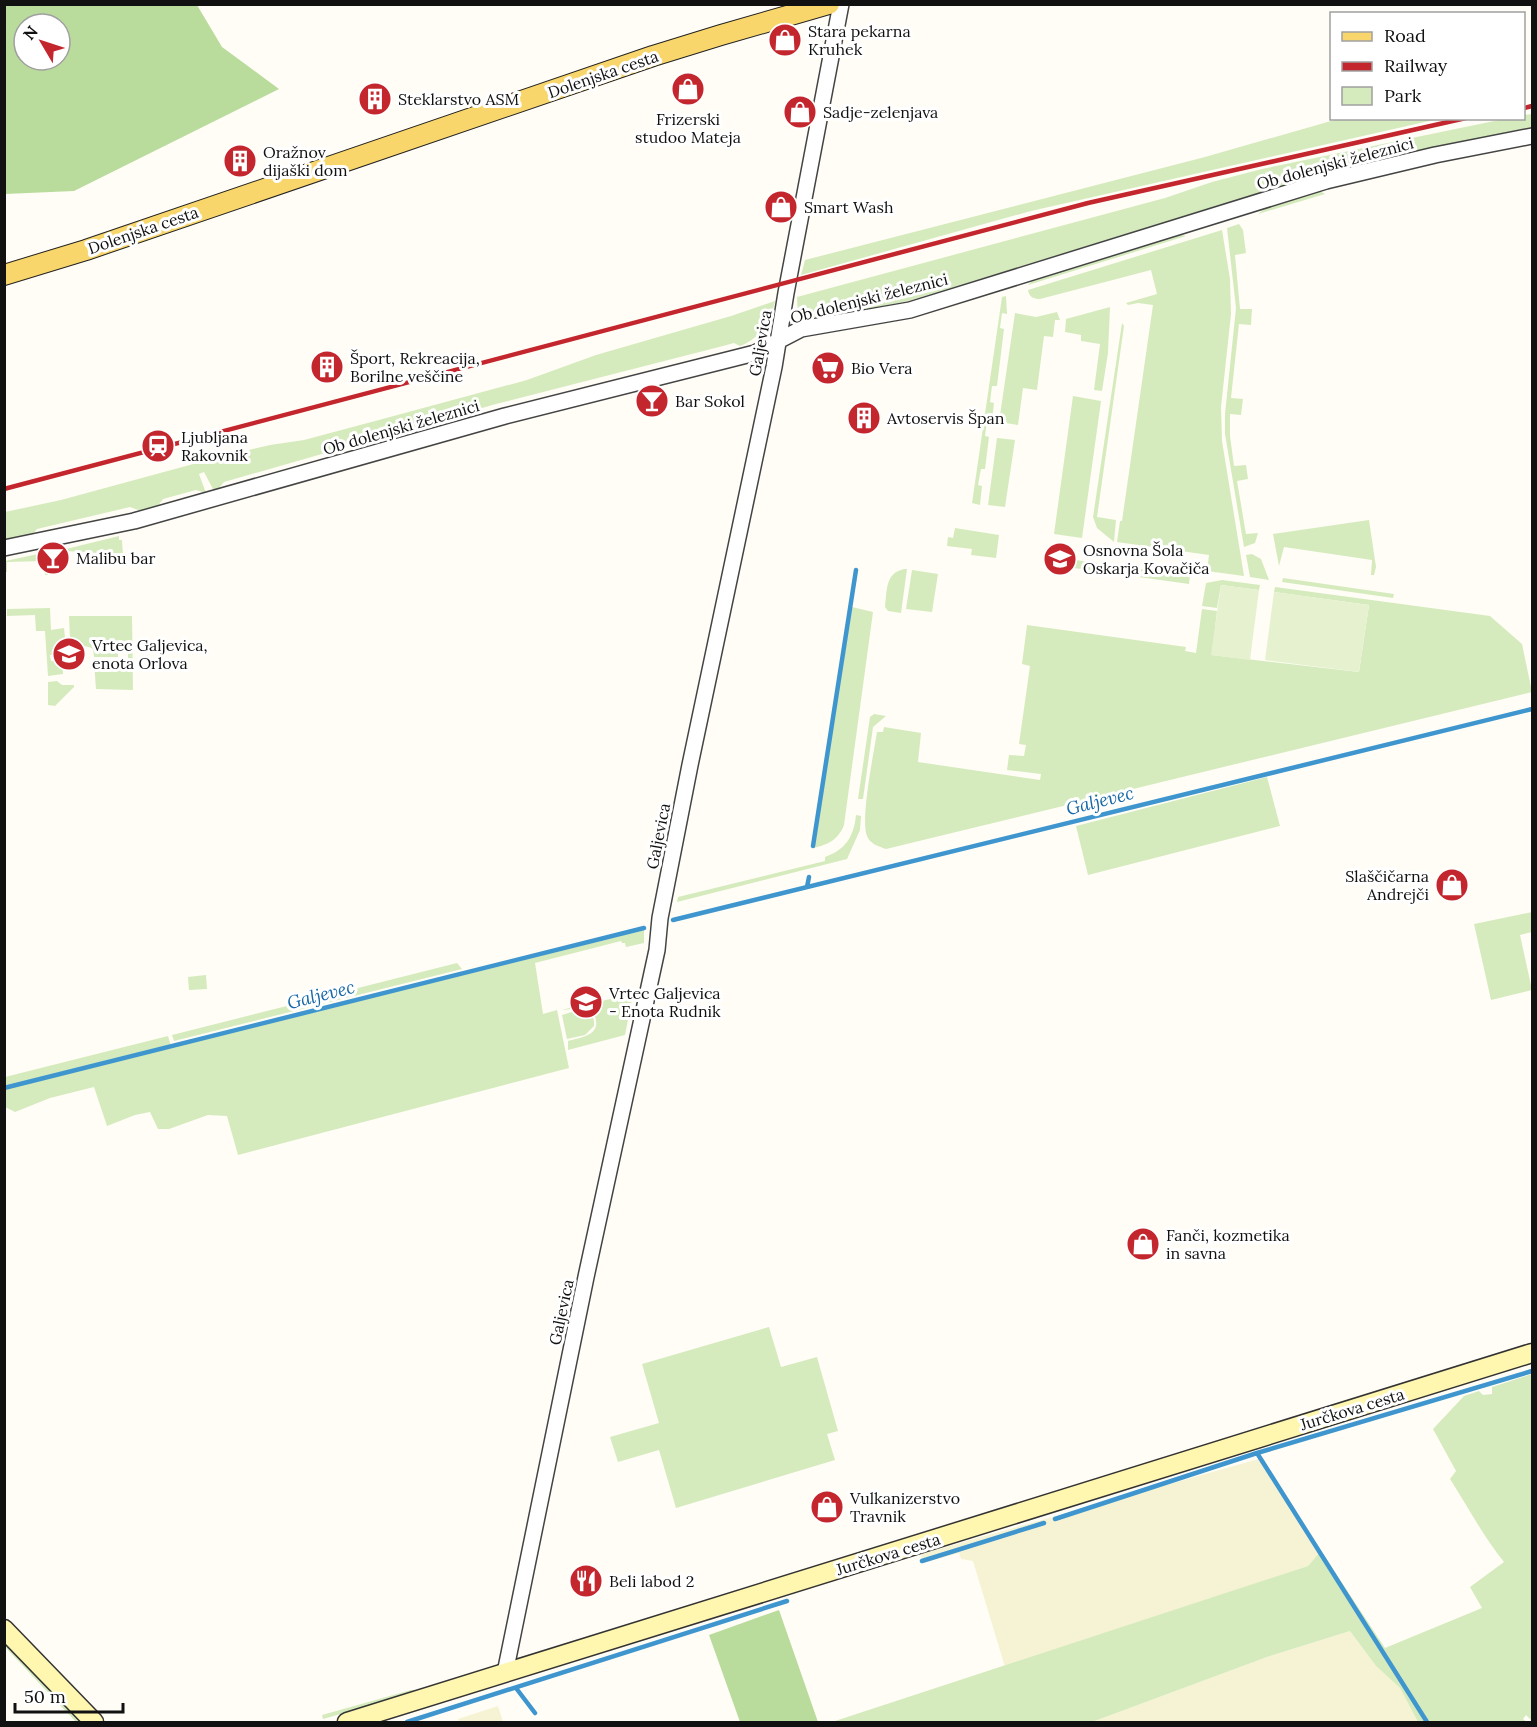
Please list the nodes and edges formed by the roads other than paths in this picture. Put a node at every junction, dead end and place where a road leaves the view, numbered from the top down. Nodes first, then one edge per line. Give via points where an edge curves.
1 (829, 4) edge
2 (841, 4) edge
3 (1533, 136) edge
4 (4, 275) edge
5 (779, 340) junction
6 (4, 548) edge
7 (1533, 1353) edge
8 (4, 1629) edge
9 (505, 1673) junction
10 (94, 1722) edge
11 (347, 1722) edge

1 - 4 main road, Dolenjska cesta via 665,53
2 - 5 street, Galjevica
3 - 5 street, Ob dolenjski železnici via 1326,182 920,306 801,330
5 - 6 street, Ob dolenjski železnici via 755,352 516,413 135,520
5 - 9 street, Galjevica via 690,765 657,950
7 - 9 main road, Jurčkova cesta
8 - 10 main road
9 - 11 main road, Jurčkova cesta

